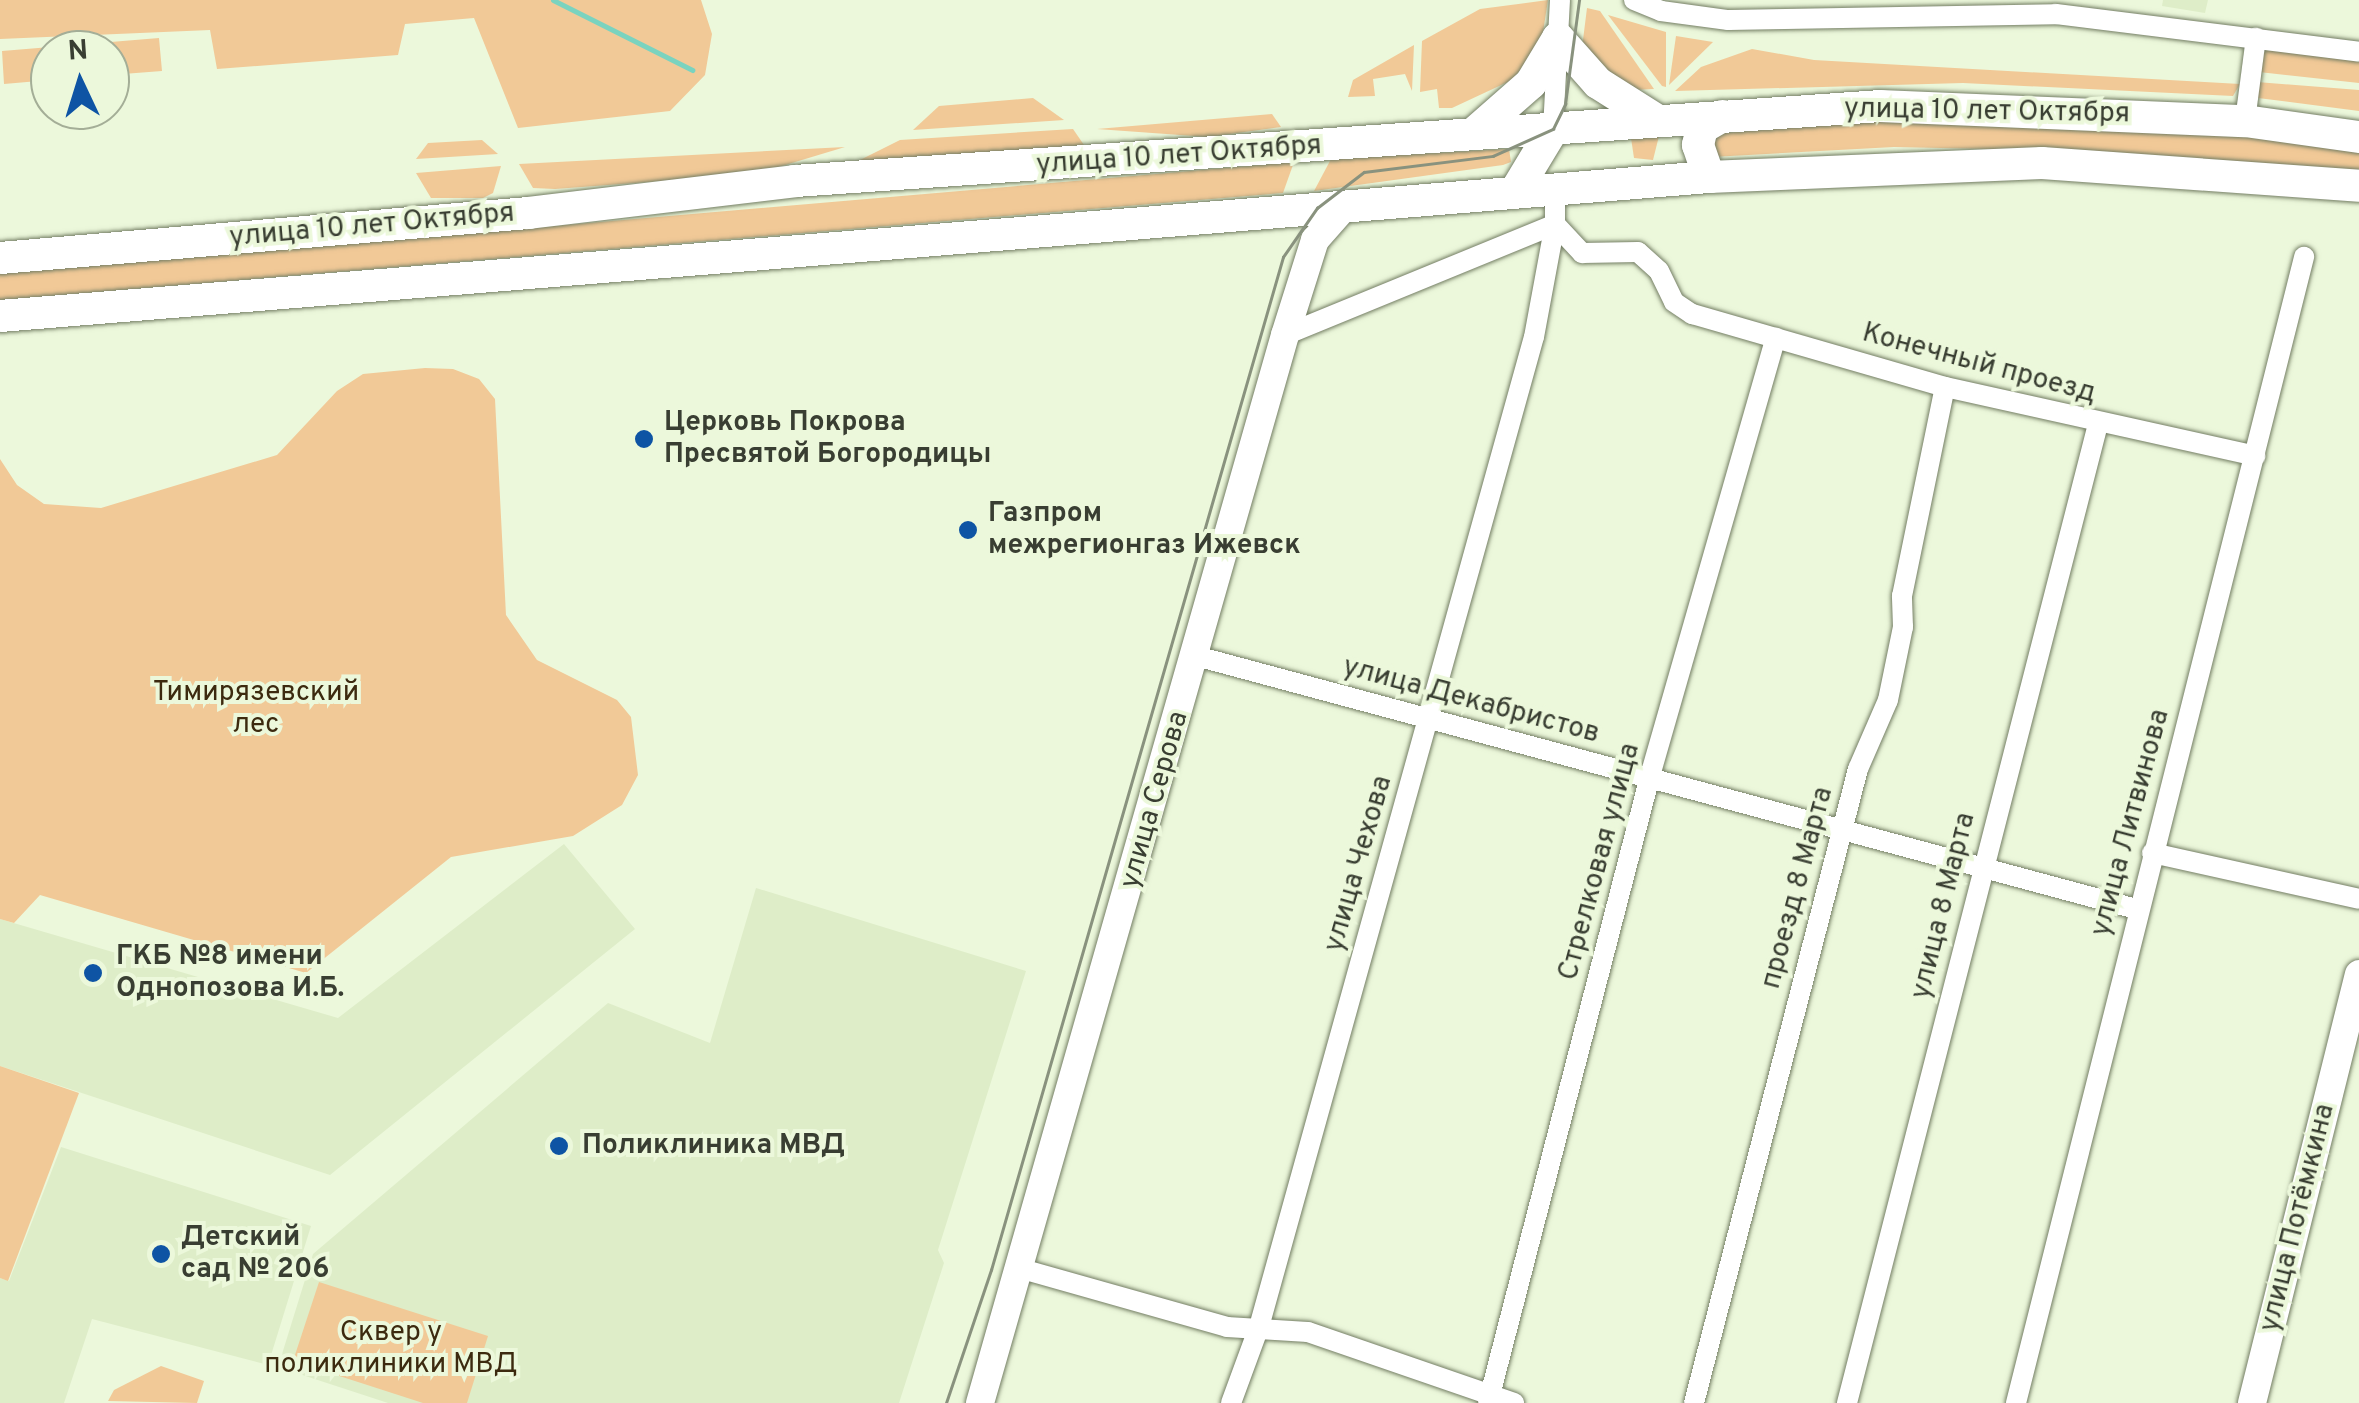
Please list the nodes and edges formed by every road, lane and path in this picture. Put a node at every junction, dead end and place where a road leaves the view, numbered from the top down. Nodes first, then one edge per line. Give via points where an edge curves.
1 (1560, 0) edge
2 (1634, 0) edge
3 (1558, 38) junction
4 (2256, 38) junction
5 (2359, 52) edge
6 (1723, 116) junction
7 (1655, 119) junction
8 (2245, 122) junction
9 (1553, 129) junction
10 (1474, 134) junction
11 (2359, 137) edge
12 (1709, 177) junction
13 (2359, 186) edge
14 (1555, 189) junction
15 (1515, 192) junction
16 (1344, 206) junction
17 (1556, 224) junction
18 (2304, 257) dead end
19 (0, 258) edge
20 (0, 316) edge
21 (1285, 336) junction
22 (1776, 338) junction
23 (1946, 387) junction
24 (2098, 424) junction
25 (2255, 456) junction
26 (1196, 656) junction
27 (1428, 720) junction
28 (1650, 776) junction
29 (1840, 832) junction
30 (2152, 853) junction
31 (1982, 870) junction
32 (2359, 899) edge
33 (2136, 909) junction
34 (2359, 974) edge
35 (1022, 1269) junction
36 (1259, 1327) junction
37 (1490, 1399) edge
38 (980, 1403) edge
39 (1231, 1403) edge
40 (1514, 1403) edge
41 (1694, 1403) edge
42 (1847, 1403) edge
43 (2016, 1403) edge
44 (2252, 1403) edge

1 - 3 street
2 - 4 street via 1661,11 1728,20 2056,14
3 - 7 main road via 1598,84
3 - 9 street
3 - 10 main road via 1532,83
4 - 5 street
4 - 8 street
6 - 7 main road, улица 10 лет Октября
6 - 8 main road, улица 10 лет Октября via 1880,106
6 - 12 main road via 1702,128 1698,145
7 - 9 main road, улица 10 лет Октября
8 - 11 main road, улица 10 лет Октября
9 - 10 main road, улица 10 лет Октября
9 - 15 main road
10 - 19 main road, улица 10 лет Октября via 795,181 528,213
12 - 13 main road, улица 10 лет Октября via 2042,163
12 - 14 main road, улица 10 лет Октября
14 - 15 main road, улица 10 лет Октября
14 - 17 street, улица Чехова
15 - 16 main road, улица 10 лет Октября
16 - 20 main road, улица 10 лет Октября
16 - 21 street, улица Серова via 1315,240
17 - 21 street
17 - 22 street, Конечный проезд via 1582,253 1638,252 1659,271 1674,302 1692,314
17 - 27 street, улица Чехова via 1534,338
18 - 25 street, улица Литвинова
21 - 26 street, улица Серова
22 - 23 street, Конечный проезд
22 - 28 street, Стрелковая улица
23 - 24 street, Конечный проезд
23 - 29 street, проезд 8 Марта via 1902,596 1888,700
24 - 25 street, Конечный проезд
24 - 31 street, улица 8 Марта
25 - 30 street, улица Литвинова
26 - 27 street, улица Декабристов
26 - 35 street, улица Серова
27 - 28 street, улица Декабристов
27 - 36 street, улица Чехова
28 - 29 street, улица Декабристов
28 - 37 street, Стрелковая улица
29 - 31 street, улица Декабристов
29 - 41 street, проезд 8 Марта
30 - 32 street
30 - 33 street, улица Литвинова
31 - 33 street, улица Декабристов
31 - 42 street, улица 8 Марта
33 - 43 street, улица Литвинова
34 - 44 street, улица Потёмкина
35 - 36 street via 1227,1327
35 - 38 street, улица Серова
36 - 37 street via 1308,1332
36 - 39 street, улица Чехова
37 - 40 street

